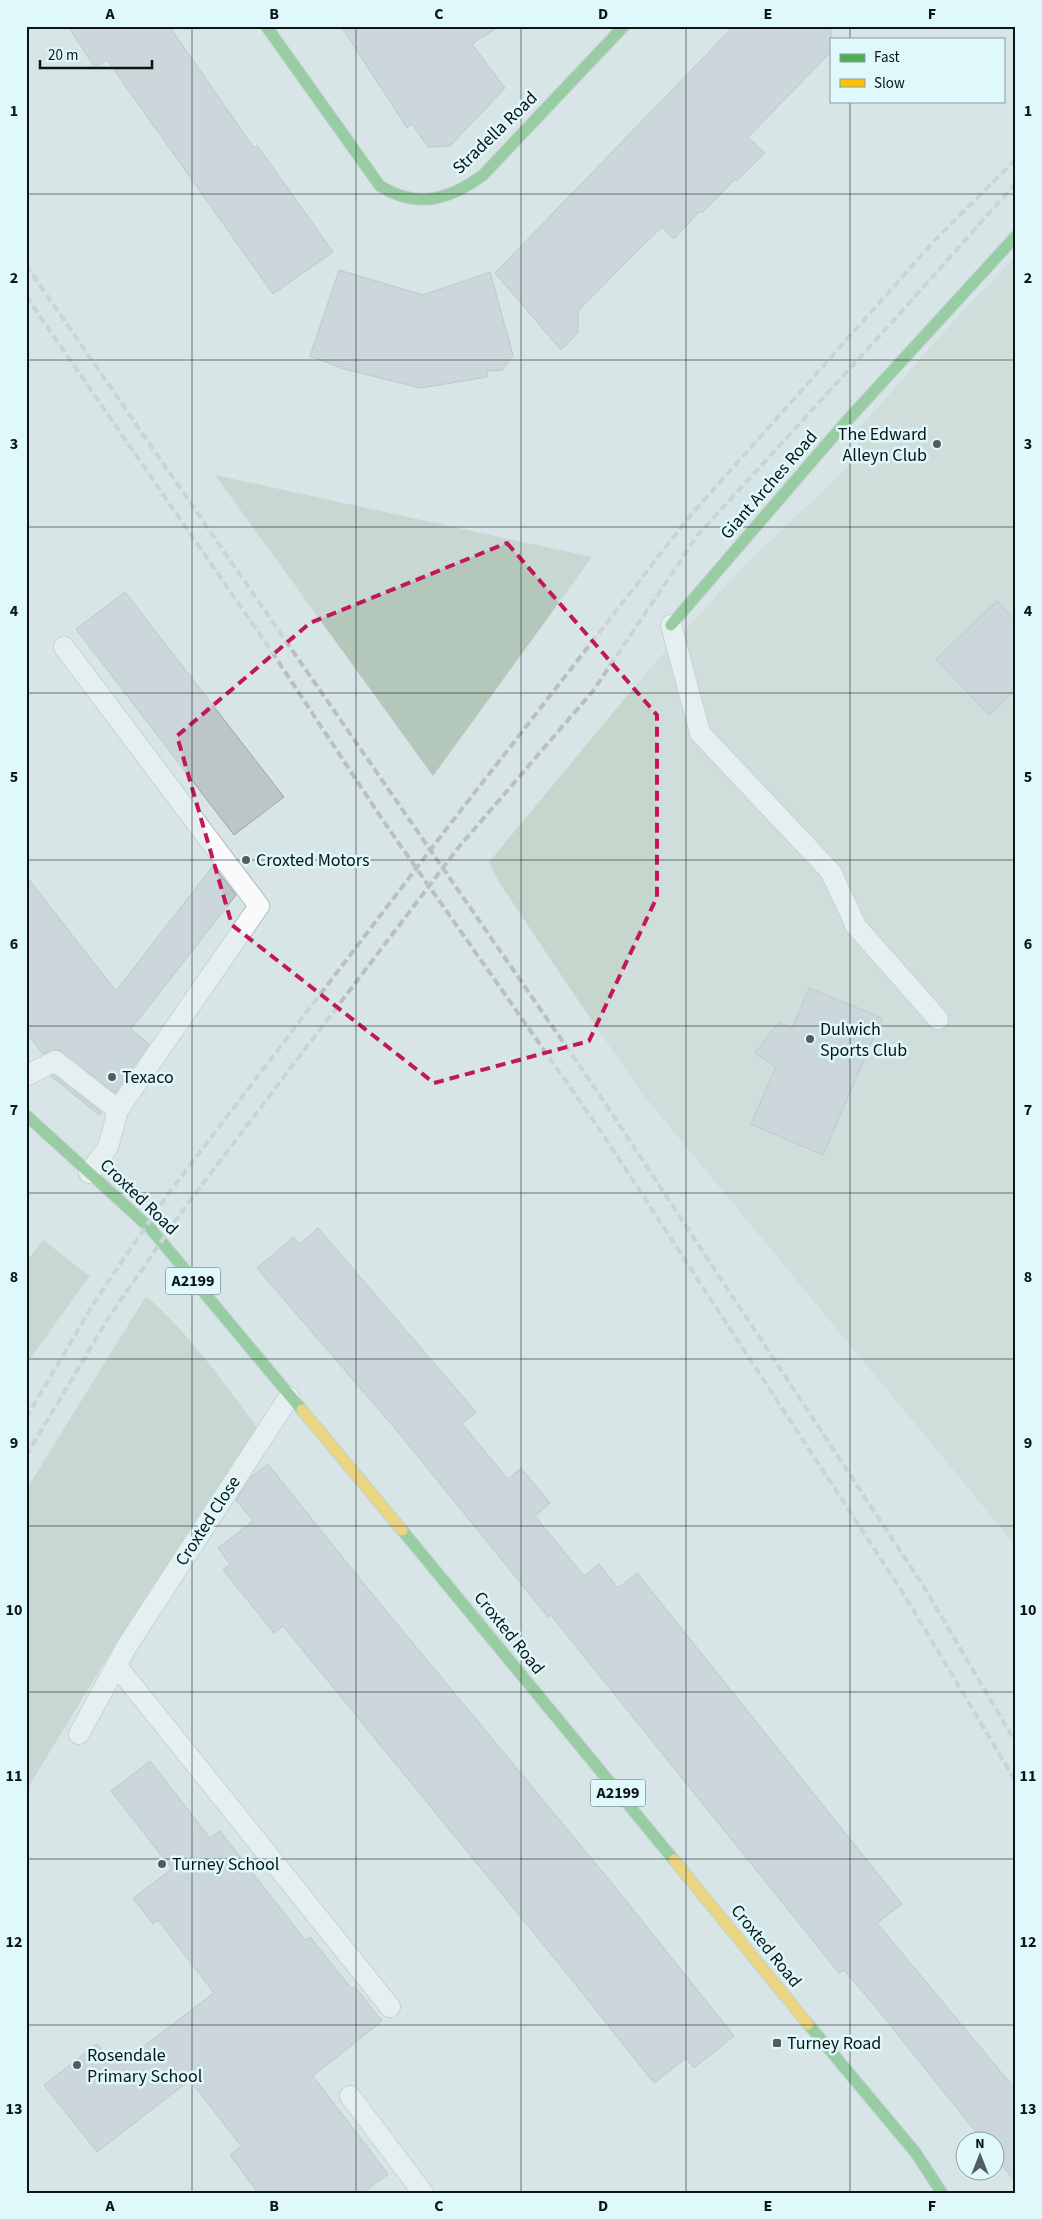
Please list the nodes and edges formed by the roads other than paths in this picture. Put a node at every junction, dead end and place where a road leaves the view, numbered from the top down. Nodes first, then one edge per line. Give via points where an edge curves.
1 (266, 26) edge
2 (624, 26) edge
3 (1016, 236) edge
4 (671, 625) joint
5 (64, 646) dead end
6 (938, 1019) dead end
7 (26, 1076) edge
8 (118, 1110) junction
9 (26, 1115) edge
10 (89, 1173) junction
11 (289, 1397) junction
12 (116, 1665) junction
13 (79, 1734) dead end
14 (390, 2007) dead end
15 (350, 2096) dead end
16 (423, 2193) edge
17 (942, 2193) edge

1 - 2 main road, Stradella Road via 380,186 407,200 444,196 470,186
3 - 4 main road, Giant Arches Road via 844,424
4 - 6 lane via 700,733 831,872 856,926
5 - 8 lane via 259,906
7 - 8 lane via 55,1061
8 - 10 lane via 108,1147
9 - 10 main road, Croxted Road / A2199
10 - 11 main road, Croxted Road / A2199 via 151,1229
11 - 12 lane, Croxted Close
11 - 17 main road, Croxted Road / A2199 via 373,1494 887,2117
12 - 13 lane, Croxted Close
12 - 14 lane
15 - 16 lane

